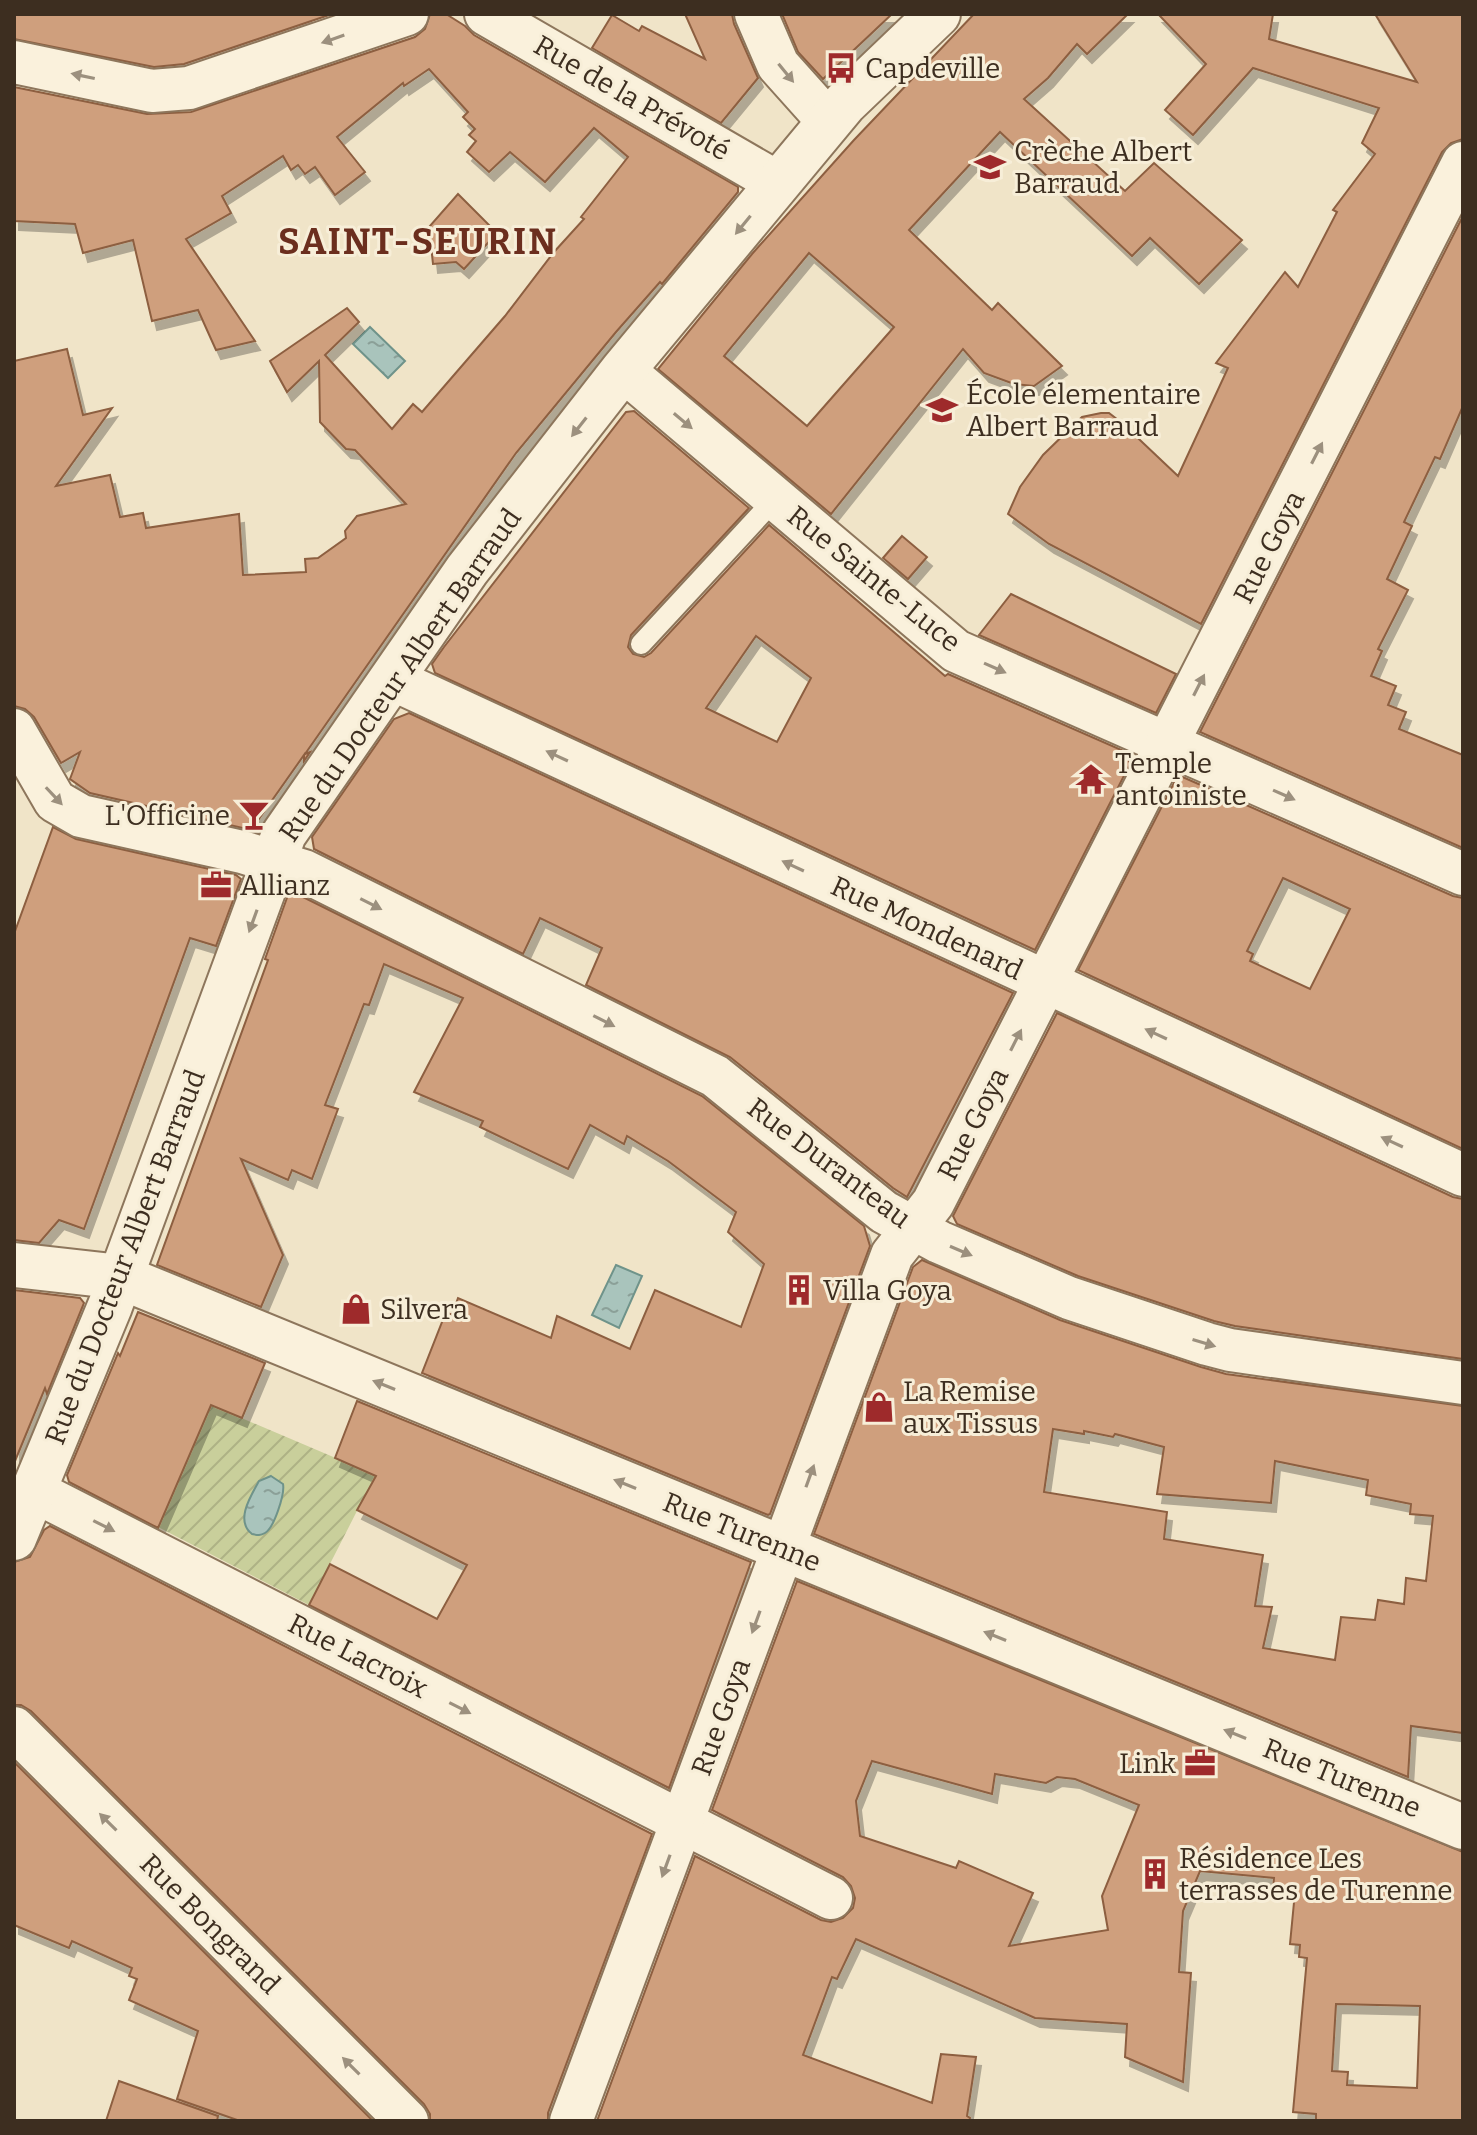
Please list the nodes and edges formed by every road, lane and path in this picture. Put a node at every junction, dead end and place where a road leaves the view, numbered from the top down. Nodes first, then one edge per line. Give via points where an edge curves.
1 (407, 14) edge
2 (486, 14) edge
3 (756, 14) edge
4 (938, 14) edge
5 (14, 62) edge
6 (829, 122) junction
7 (1463, 163) edge
8 (778, 183) junction
9 (623, 370) junction
10 (775, 499) junction
11 (641, 644) dead end
12 (392, 679) junction
13 (14, 730) edge
14 (1168, 745) junction
15 (275, 861) junction
16 (1463, 874) edge
17 (1045, 983) junction
18 (1463, 1175) edge
19 (913, 1228) junction
20 (14, 1265) edge
21 (121, 1277) junction
22 (1463, 1383) edge
23 (34, 1491) junction
24 (14, 1538) edge
25 (784, 1549) junction
26 (14, 1728) edge
27 (682, 1823) junction
28 (1463, 1827) edge
29 (831, 1898) dead end
30 (407, 2121) edge
31 (571, 2121) edge

1 -> 5 street via 189,88 152,91
2 - 8 street, Rue de la Prévoté
3 -> 6 street via 778,65
4 - 6 street, Rue du Docteur Albert Barraud
6 - 8 street, Rue du Docteur Albert Barraud
14 -> 7 street, Rue Goya
8 -> 9 street, Rue du Docteur Albert Barraud
9 -> 10 street, Rue Sainte-Luce
9 -> 12 street, Rue du Docteur Albert Barraud via 467,570
10 - 11 lane
10 -> 14 street, Rue Sainte-Luce via 956,651
12 - 15 street, Rue du Docteur Albert Barraud via 284,834
17 -> 12 street, Rue Mondenard
13 -> 15 street, Rue Duranteau via 55,801 81,816
14 -> 16 street, Rue Sainte-Luce
14 - 17 street, Rue Goya
15 -> 19 street, Rue Duranteau via 715,1076 884,1212
15 -> 21 street, Rue du Docteur Albert Barraud
18 -> 17 street, Rue Mondenard
19 -> 17 street, Rue Goya via 933,1203
19 -> 22 street, Rue Duranteau via 1069,1298 1207,1344
25 -> 19 street, Rue Goya via 892,1255
20 - 21 street, Rue Turenne
21 - 23 street, Rue du Docteur Albert Barraud
25 -> 21 street, Rue Turenne
23 - 24 street, Rue du Docteur Albert Barraud
23 -> 27 street, Rue Lacroix
25 -> 27 street, Rue Goya
28 -> 25 street, Rue Turenne
30 -> 26 street, Rue Bongrand
27 - 29 street, Rue Lacroix
27 -> 31 street, Rue Goya

